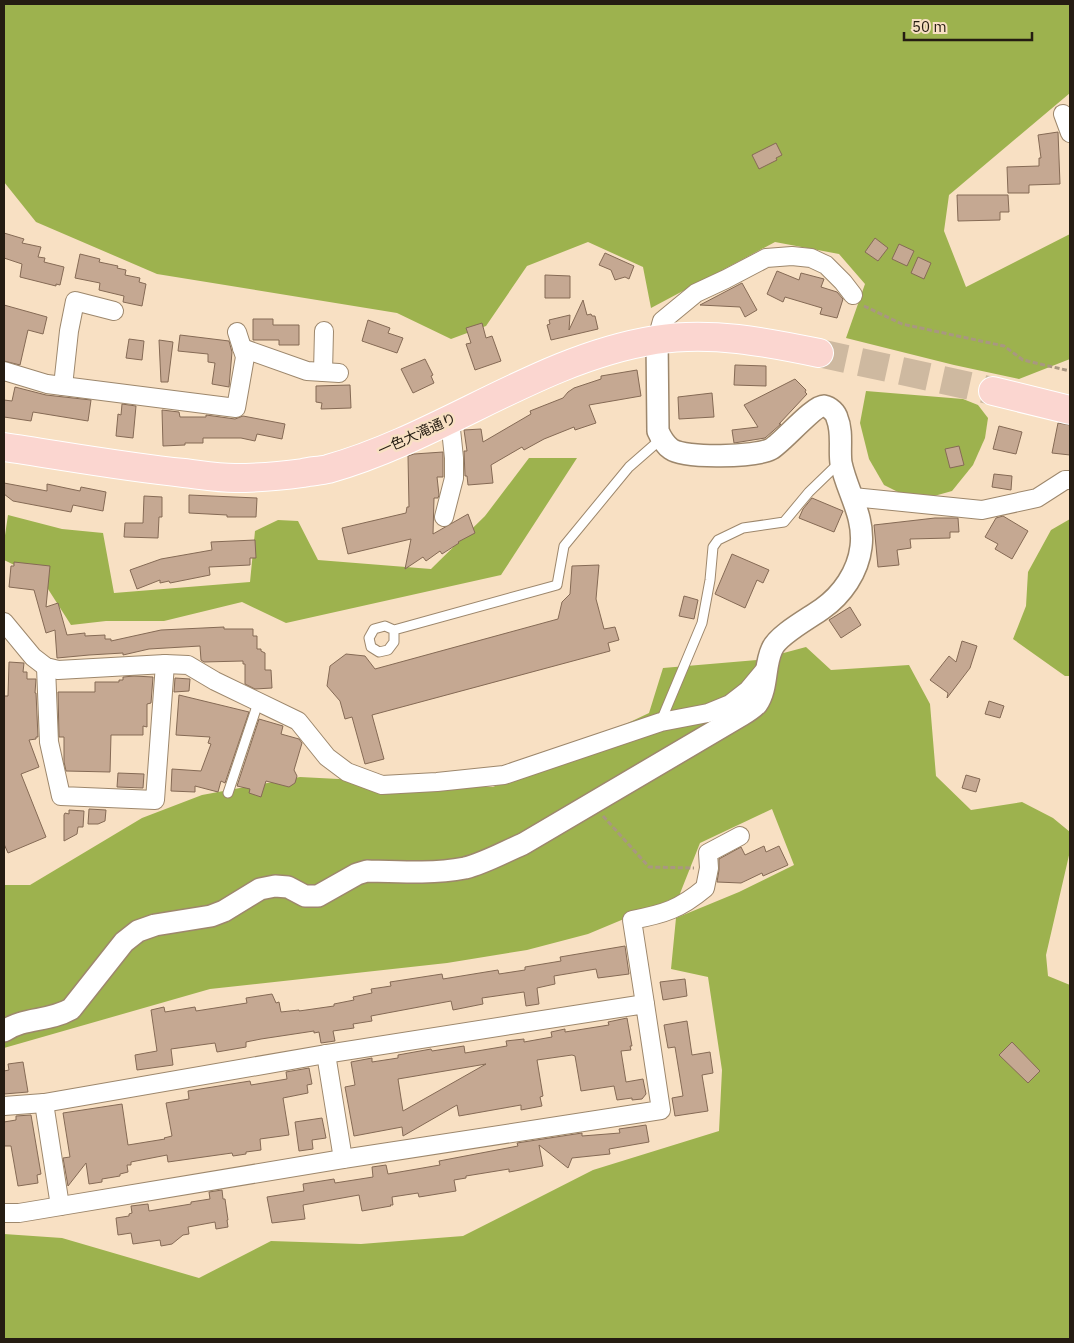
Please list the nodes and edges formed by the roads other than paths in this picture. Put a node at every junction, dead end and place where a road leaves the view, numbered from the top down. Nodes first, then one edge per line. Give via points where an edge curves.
1 (1063, 114) dead end
2 (1070, 133) edge
3 (852, 295) road end
4 (114, 311) dead end
5 (324, 331) dead end
6 (658, 339) junction
7 (819, 353) tunnel mouth
8 (4, 372) edge
9 (63, 386) junction
10 (993, 391) tunnel mouth
11 (1070, 410) edge
12 (450, 420) junction
13 (661, 440) junction
14 (4, 447) edge
15 (841, 462) junction
16 (1070, 480) edge
17 (853, 497) junction
18 (444, 517) dead end
19 (4, 622) edge
20 (394, 630) dead end
21 (165, 664) junction
22 (768, 666) junction
23 (46, 667) junction
24 (258, 703) junction
25 (661, 722) junction
26 (228, 792) dead end
27 (740, 836) dead end
28 (645, 1004) junction
29 (4, 1031) edge
30 (326, 1054) junction
31 (44, 1103) junction
32 (4, 1106) edge
33 (343, 1158) junction
34 (60, 1206) junction
35 (4, 1213) edge

1 - 2 street
3 - 6 street via 826,265 811,258 766,258 696,293 662,321
4 - 9 street via 75,301
5 - 9 street via 331,372 307,371 240,340 245,357 236,408
6 - 7 main road, 一色大滝通り via 704,337 763,341
6 - 12 main road, 一色大滝通り via 585,357
6 - 13 street via 658,431
8 - 9 street
10 - 11 main road
12 - 14 main road, 一色大滝通り via 385,450 326,469 282,476 234,478
12 - 18 street via 454,478
13 - 15 street via 672,450 692,455 754,454 770,449 816,409 824,406 837,416
13 - 20 lane via 628,467 564,546 556,585
15 - 17 street
15 - 25 lane via 809,492 784,522 743,528 718,540 712,547 702,624
16 - 17 street via 1037,498 982,510
17 - 22 street via 861,523 861,547 855,570 828,605 779,640 772,649
19 - 23 street via 33,657
21 - 23 street via 58,670
21 - 23 street via 155,800 61,796 49,742
21 - 24 street via 188,665
22 - 25 street via 748,690 730,704 708,713
22 - 29 street via 762,694 756,705 742,716 523,844 466,867 434,872 367,871 318,896 305,896 288,887 260,889 211,916 138,931 124,942 71,1009 60,1015 21,1022
24 - 25 street via 298,721 327,757 347,772 382,785 504,775
24 - 26 lane
27 - 28 street via 708,854 705,888 687,903 657,915 632,920
28 - 30 street
28 - 33 street via 661,1110
30 - 31 street
30 - 33 street
31 - 32 street
31 - 34 street
33 - 34 street
34 - 35 street

